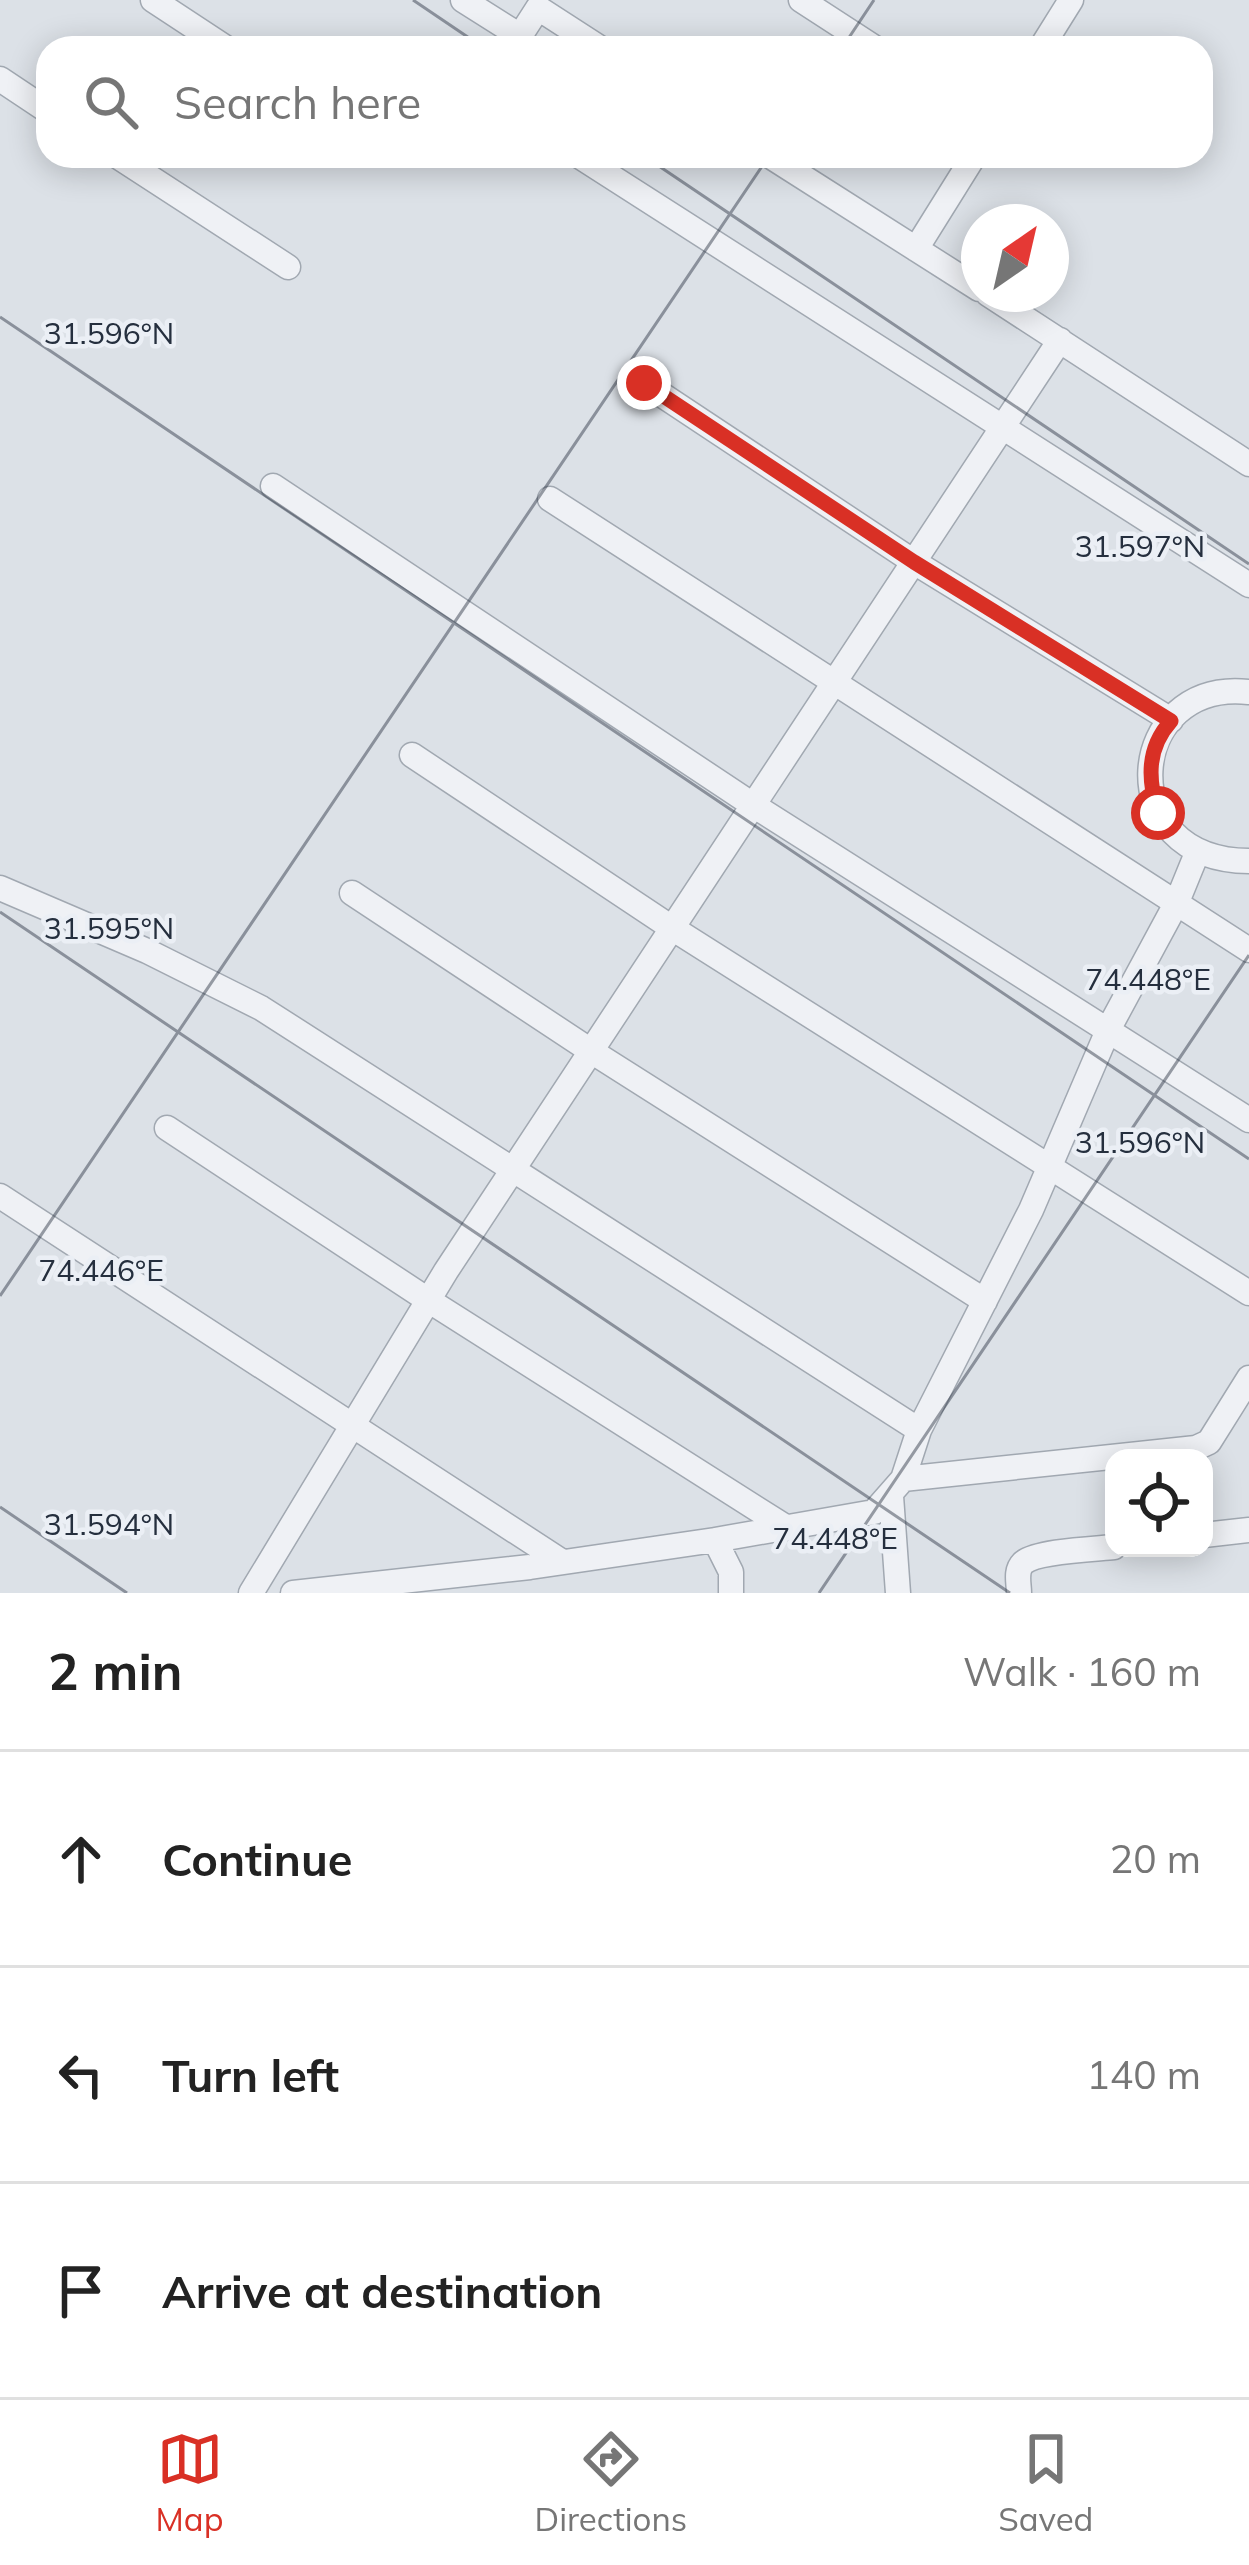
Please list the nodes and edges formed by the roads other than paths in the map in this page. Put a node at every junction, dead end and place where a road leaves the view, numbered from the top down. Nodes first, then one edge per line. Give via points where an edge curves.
1 (153, 0) edge
2 (464, 0) edge
3 (801, 0) edge
4 (1071, 0) edge
5 (208, 36) edge
6 (509, 36) edge
7 (521, 36) edge
8 (581, 36) edge
9 (856, 36) edge
10 (1048, 36) edge
11 (0, 80) edge
12 (36, 103) edge
13 (135, 168) edge
14 (598, 168) edge
15 (789, 168) edge
16 (967, 168) edge
17 (916, 249) junction
18 (288, 267) dead end
19 (961, 278) edge
20 (1016, 312) edge
21 (1060, 340) junction
22 (644, 383) dead end
23 (1002, 428) junction
24 (1249, 464) edge
25 (273, 486) dead end
26 (550, 499) dead end
27 (914, 562) junction
28 (1249, 585) edge
29 (833, 684) junction
30 (1249, 692) edge
31 (1171, 721) junction
32 (412, 755) dead end
33 (753, 805) junction
34 (1197, 853) junction
35 (1249, 861) edge
36 (0, 888) edge
37 (352, 892) dead end
38 (1178, 902) junction
39 (672, 928) junction
40 (1249, 950) edge
41 (1109, 1028) junction
42 (591, 1051) junction
43 (1249, 1120) edge
44 (167, 1128) dead end
45 (1050, 1165) junction
46 (512, 1171) junction
47 (0, 1196) edge
48 (1249, 1293) edge
49 (428, 1300) junction
50 (985, 1300) junction
51 (1249, 1378) edge
52 (353, 1424) junction
53 (919, 1430) junction
54 (897, 1488) junction
55 (787, 1528) junction
56 (1249, 1530) edge
57 (1213, 1534) edge
58 (715, 1540) junction
59 (1105, 1548) edge
60 (561, 1561) junction
61 (459, 1584) edge
62 (250, 1593) edge
63 (293, 1593) edge
64 (731, 1593) edge
65 (898, 1593) edge
66 (1019, 1593) edge

1 - 5 street
2 - 6 street
3 - 9 street
4 - 10 street
7 - 8 street via 538,8
11 - 12 street
13 - 18 street
14 - 23 street
15 - 17 street
16 - 17 street
17 - 19 street
20 - 21 street
21 - 23 street
21 - 24 street
22 - 27 street
23 - 27 street
23 - 28 street
25 - 33 street
26 - 29 street
27 - 29 street
27 - 31 street
29 - 33 street
29 - 38 street
30 - 31 street via 1203,696
31 - 34 street via 1151,758 1150,786 1174,836
32 - 39 street
33 - 39 street
33 - 41 street
34 - 35 street
34 - 38 street
36 - 46 street via 261,1008
37 - 42 street
38 - 40 street
38 - 41 street
39 - 42 street
39 - 45 street
41 - 43 street
41 - 45 street
42 - 46 street
42 - 50 street
44 - 49 street
45 - 48 street
45 - 50 street
46 - 49 street
46 - 53 street
47 - 52 street
49 - 52 street
49 - 55 street
50 - 53 street
51 - 54 street via 1209,1442 1196,1448
52 - 60 street
52 - 62 street
53 - 54 street
54 - 55 street via 874,1512
54 - 65 street
55 - 58 street
56 - 57 street
58 - 60 street
58 - 64 street via 731,1572
59 - 66 street via 1024,1562
60 - 61 street
61 - 63 street

